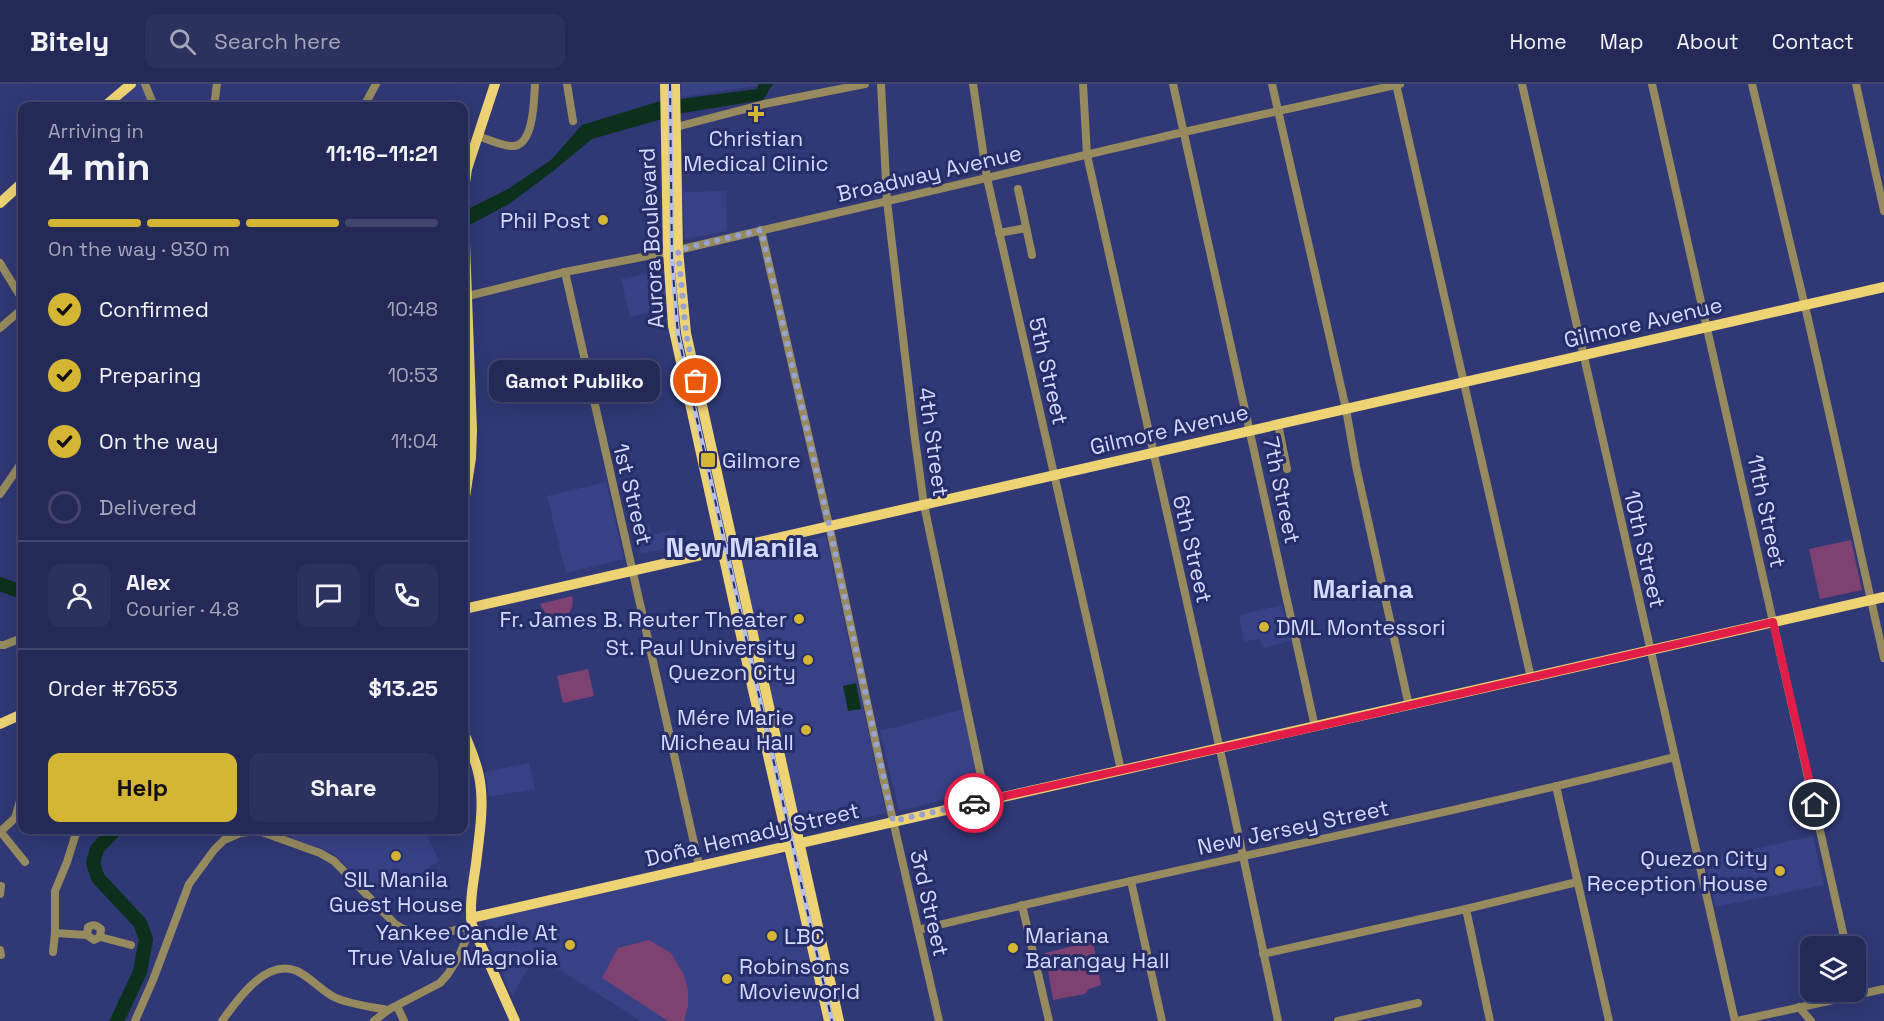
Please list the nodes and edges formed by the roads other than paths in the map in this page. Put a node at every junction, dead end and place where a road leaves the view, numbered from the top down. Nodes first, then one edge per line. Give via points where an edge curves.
1 (131, 84) edge
2 (144, 84) edge
3 (217, 84) edge
4 (376, 84) edge
5 (495, 84) edge
6 (535, 84) edge
7 (567, 84) edge
8 (665, 84) edge
9 (675, 84) edge
10 (865, 84) edge
11 (881, 84) edge
12 (973, 84) edge
13 (1083, 84) edge
14 (1173, 84) edge
15 (1272, 84) edge
16 (1397, 84) edge
17 (1522, 84) edge
18 (1652, 84) edge
19 (1752, 84) edge
20 (1856, 84) edge
21 (670, 99) junction
22 (110, 102) edge
23 (152, 102) edge
24 (215, 102) edge
25 (366, 102) edge
26 (1279, 110) junction
27 (573, 121) dead end
28 (672, 121) junction
29 (1184, 132) junction
30 (478, 136) junction
31 (1087, 155) junction
32 (468, 166) edge
33 (987, 178) junction
34 (18, 187) edge
35 (1018, 189) dead end
36 (887, 201) junction
37 (0, 203) edge
38 (1884, 212) edge
39 (1026, 228) junction
40 (761, 230) junction
41 (999, 233) junction
42 (673, 251) junction
43 (1032, 255) dead end
44 (0, 263) edge
45 (565, 272) junction
46 (1884, 287) edge
47 (18, 292) edge
48 (468, 296) edge
49 (1804, 306) junction
50 (18, 312) edge
51 (1708, 327) junction
52 (0, 328) edge
53 (468, 354) edge
54 (1582, 355) junction
55 (1463, 383) junction
56 (1346, 409) junction
57 (1278, 424) junction
58 (1250, 431) junction
59 (1153, 452) junction
60 (18, 468) edge
61 (1287, 469) dead end
62 (1053, 475) junction
63 (468, 477) edge
64 (0, 494) edge
65 (924, 505) junction
66 (829, 525) junction
67 (728, 549) junction
68 (633, 570) junction
69 (1884, 597) edge
70 (1871, 600) junction
71 (468, 608) edge
72 (1773, 622) junction
73 (18, 640) edge
74 (0, 645) edge
75 (1650, 651) junction
76 (1884, 658) edge
77 (1531, 678) junction
78 (1408, 706) junction
79 (18, 716) edge
80 (0, 724) edge
81 (1315, 727) junction
82 (468, 744) edge
83 (1219, 748) junction
84 (1675, 757) junction
85 (1121, 770) junction
86 (1556, 786) junction
87 (986, 800) junction
88 (18, 808) edge
89 (893, 821) junction
90 (0, 832) edge
91 (76, 834) edge
92 (238, 834) edge
93 (267, 834) edge
94 (794, 845) junction
95 (1244, 857) junction
96 (25, 862) dead end
97 (699, 865) junction
98 (1131, 881) junction
99 (1577, 882) junction
100 (1022, 905) junction
101 (1466, 909) junction
102 (472, 921) junction
103 (918, 930) junction
104 (54, 933) junction
105 (1844, 936) edge
106 (131, 945) dead end
107 (52, 952) dead end
108 (1263, 954) junction
109 (1884, 989) edge
110 (1866, 992) edge
111 (1819, 1002) edge
112 (1418, 1003) dead end
113 (397, 1006) junction
114 (1799, 1007) junction
115 (388, 1010) junction
116 (135, 1021) edge
117 (222, 1021) edge
118 (374, 1021) edge
119 (404, 1021) edge
120 (515, 1021) edge
121 (829, 1021) edge
122 (839, 1021) edge
123 (939, 1021) edge
124 (1049, 1021) edge
125 (1162, 1021) edge
126 (1278, 1021) edge
127 (1338, 1021) edge
128 (1490, 1021) edge
129 (1609, 1021) edge
130 (1736, 1021) edge
131 (1811, 1021) edge

1 - 22 main road
2 - 23 street
3 - 24 street
4 - 25 street
5 - 30 main road
6 - 30 street via 534,113 523,142 511,146
7 - 27 street
8 - 21 main road, Aurora Boulevard
9 - 21 main road, Aurora Boulevard
10 - 28 street
11 - 36 street, 4th Street
12 - 33 street, 5th Street
13 - 31 street, 6th Street
14 - 29 street, 7th Street
15 - 26 street
16 - 26 street, Broadway Avenue
16 - 55 street
17 - 54 street, 10th Street
18 - 51 street, 11th Street
19 - 49 street
20 - 38 street
21 - 28 main road, Aurora Boulevard
26 - 29 street, Broadway Avenue
26 - 56 street
28 - 42 main road, Aurora Boulevard
29 - 31 street, Broadway Avenue
29 - 58 street, 7th Street
30 - 32 main road
31 - 33 street, Broadway Avenue
31 - 59 street, 6th Street
33 - 36 street, Broadway Avenue
33 - 41 street, 5th Street
34 - 37 main road
35 - 39 street
36 - 40 street, Broadway Avenue
36 - 65 street, 4th Street
39 - 41 street
39 - 43 street
40 - 42 street, Broadway Avenue
40 - 66 street, 3rd Street
41 - 62 street, 5th Street
42 - 45 street, Broadway Avenue
42 - 67 main road, Aurora Boulevard
44 - 47 street
45 - 48 street, Broadway Avenue
45 - 68 street, 1st Street
46 - 49 main road, Gilmore Avenue
49 - 51 main road, Gilmore Avenue
49 - 70 street
50 - 52 street
51 - 54 main road, Gilmore Avenue
51 - 72 street, 11th Street
53 - 63 main road via 472,430
54 - 55 main road, Gilmore Avenue
54 - 75 street, 10th Street
55 - 56 main road, Gilmore Avenue
55 - 77 street
56 - 57 main road, Gilmore Avenue
56 - 78 street
57 - 58 main road, Gilmore Avenue
57 - 61 street
58 - 59 main road, Gilmore Avenue
58 - 81 street, 7th Street
59 - 62 main road, Gilmore Avenue
59 - 83 street, 6th Street
60 - 64 street
62 - 65 main road, Gilmore Avenue
62 - 85 street, 5th Street
65 - 66 main road, Gilmore Avenue
65 - 87 street, 4th Street
66 - 67 main road, Gilmore Avenue
66 - 89 street, 3rd Street
67 - 68 main road, Gilmore Avenue
67 - 94 main road, Aurora Boulevard
68 - 71 main road, Gilmore Avenue
68 - 97 street, 1st Street
69 - 70 main road, Doña Hemady Street
70 - 72 main road, Doña Hemady Street
70 - 76 street
72 - 75 main road, Doña Hemady Street
72 - 105 street, 11th Street
73 - 74 street
75 - 77 main road, Doña Hemady Street
75 - 84 street, 10th Street
77 - 78 main road, Doña Hemady Street
78 - 81 main road, Doña Hemady Street
79 - 80 main road
81 - 83 main road, Doña Hemady Street
82 - 102 main road via 479,775 481,796
83 - 85 main road, Doña Hemady Street
83 - 95 street, 6th Street
84 - 86 street, New Jersey Street
84 - 130 street, 10th Street
85 - 87 main road, Doña Hemady Street
86 - 95 street, New Jersey Street
86 - 99 street
87 - 89 main road, Doña Hemady Street
88 - 90 street via 15,818
89 - 94 main road, Doña Hemady Street
89 - 103 street, 3rd Street
90 - 96 street
91 - 104 street via 55,891
92 - 116 street via 214,850 189,884
93 - 102 street via 334,861 406,932 430,936
94 - 97 main road, Doña Hemady Street
94 - 121 main road, Aurora Boulevard
94 - 122 main road, Aurora Boulevard
95 - 98 street, New Jersey Street
95 - 108 street, 6th Street
97 - 102 main road, Doña Hemady Street
98 - 100 street, New Jersey Street
98 - 125 street
99 - 101 street
99 - 129 street
100 - 103 street, New Jersey Street
100 - 124 street
101 - 108 street
101 - 128 street
102 - 113 street via 459,956 440,983
102 - 120 main road
103 - 123 street, 3rd Street
104 - 106 street via 87,935 88,927 93,925 101,929 100,937
104 - 107 street
108 - 126 street, 6th Street
109 - 110 street
111 - 114 street
112 - 127 street
113 - 115 street
113 - 119 street
114 - 130 street
114 - 131 street
115 - 117 street via 338,999 298,971 279,969 251,986
115 - 118 street

